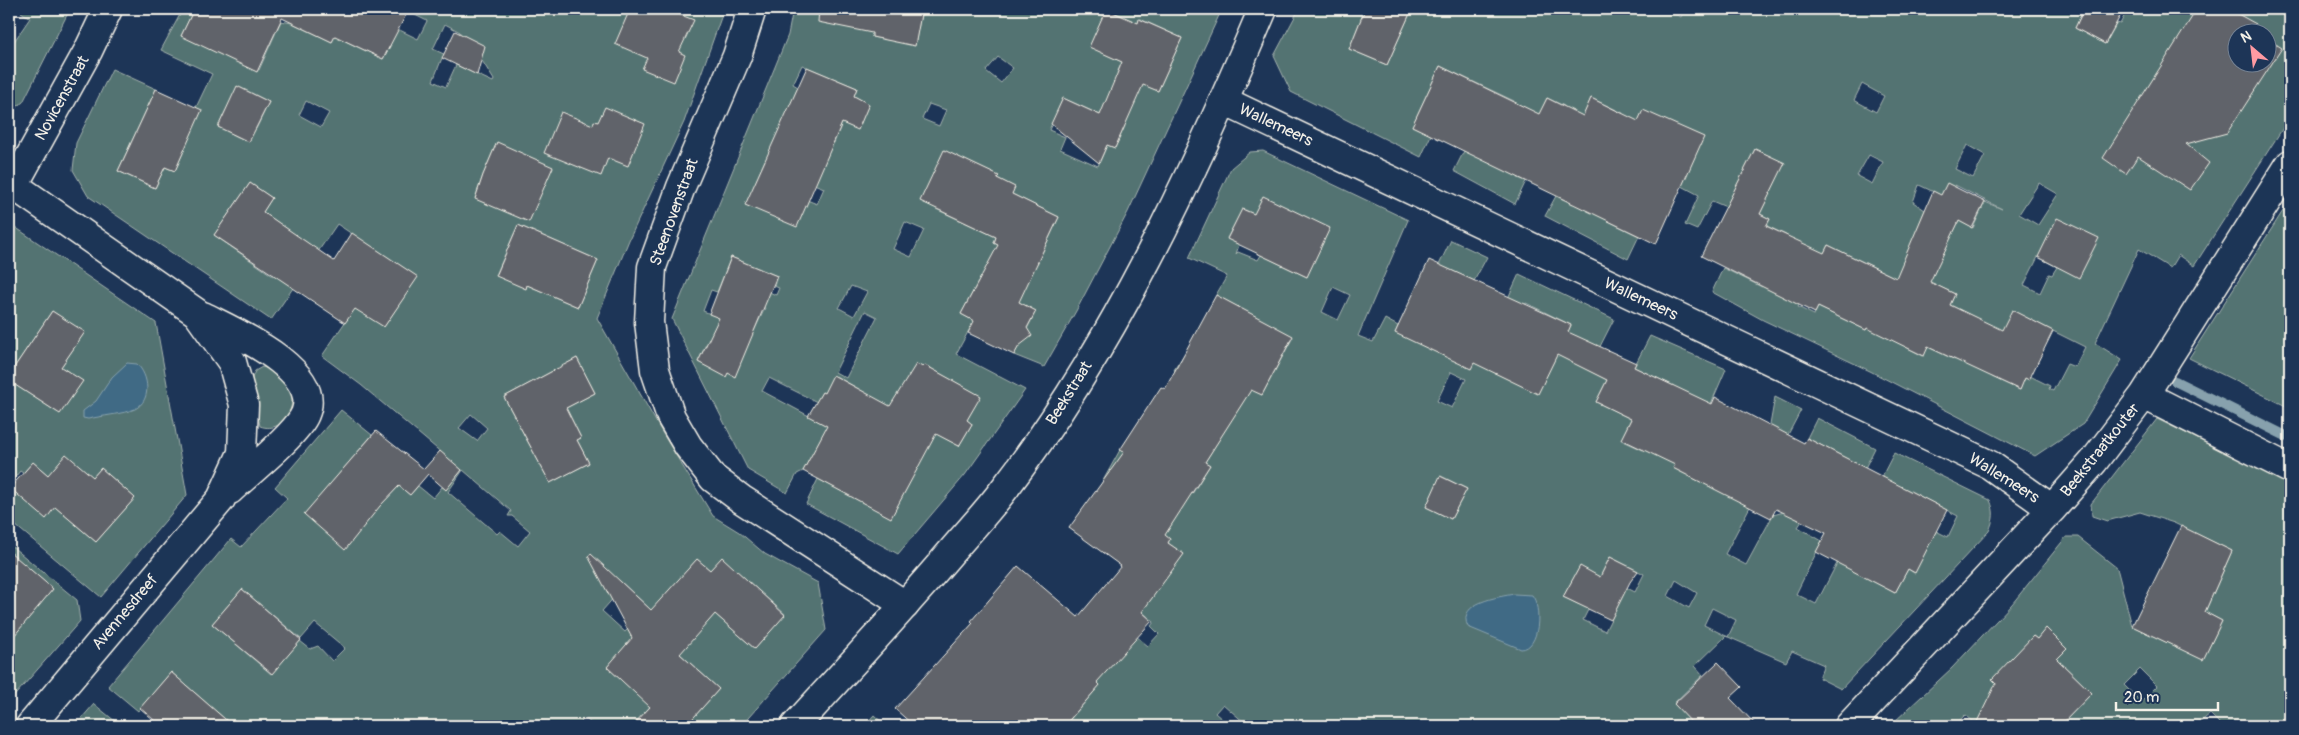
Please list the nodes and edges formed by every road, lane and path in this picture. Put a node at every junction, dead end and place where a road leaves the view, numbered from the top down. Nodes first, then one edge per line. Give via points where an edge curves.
1 (108, 9) edge
2 (752, 9) edge
3 (1263, 9) edge
4 (1224, 101) junction
5 (2290, 164) edge
6 (11, 184) edge
7 (198, 312) junction
8 (2144, 395) junction
9 (2290, 469) edge
10 (221, 499) junction
11 (2052, 509) junction
12 (905, 605) junction
13 (30, 726) edge
14 (795, 726) edge
15 (1849, 726) edge

1 - 6 street, Novicenstraat via 88,51
2 - 12 street, Steenovenstraat via 737,56 681,187 652,267 649,322 655,370 671,417 713,478
3 - 4 street, Beekstraat
4 - 11 street, Wallemeers via 1990,465
4 - 12 street, Beekstraat via 1148,257 1070,394 1002,492
5 - 8 street, Beekstraatkouter
6 - 7 street, Avennesdreef
7 - 10 street, Avennesdreef via 232,362 244,405 242,453
7 - 10 street, Avennesdreef via 274,354 299,377 306,394 306,413 292,432
8 - 9 street
8 - 11 street, Beekstraatkouter via 2094,461
10 - 13 street, Avennesdreef
11 - 15 street, Beekstraatkouter
12 - 14 street, Beekstraat

